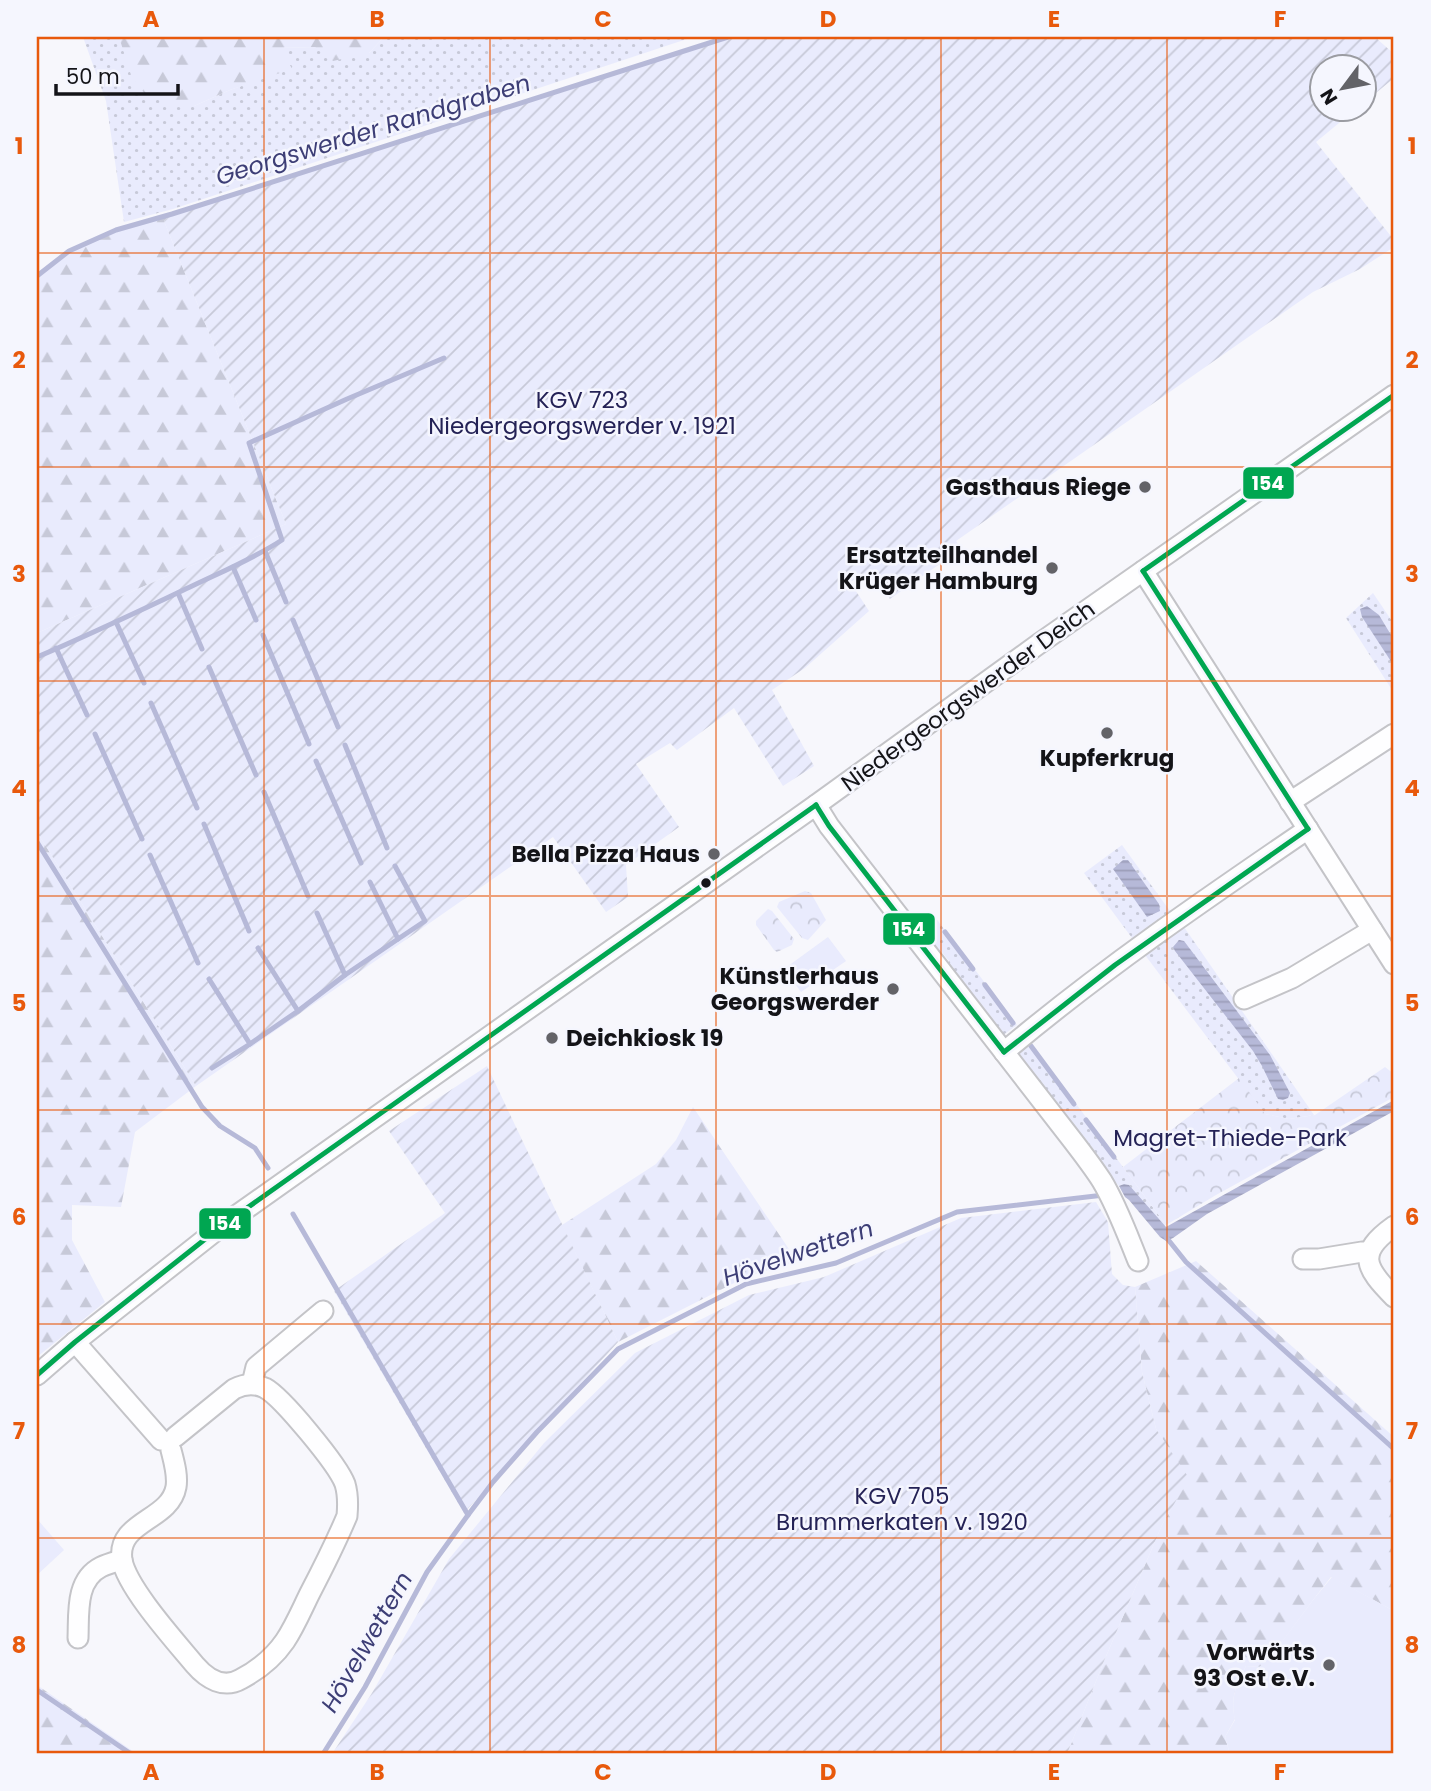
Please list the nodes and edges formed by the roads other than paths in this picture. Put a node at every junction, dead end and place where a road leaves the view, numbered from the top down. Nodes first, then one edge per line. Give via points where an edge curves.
1 (1394, 394) edge
2 (1143, 571) junction
3 (1394, 734) edge
4 (1290, 802) junction
5 (816, 805) junction
6 (1308, 829) junction
7 (1372, 930) junction
8 (1394, 964) edge
9 (1244, 999) dead end
10 (1004, 1052) junction
11 (1394, 1226) edge
12 (1370, 1252) junction
13 (1303, 1259) dead end
14 (1138, 1261) dead end
15 (1394, 1297) edge
16 (323, 1311) dead end
17 (75, 1342) junction
18 (37, 1375) edge
19 (252, 1384) junction
20 (169, 1443) junction
21 (122, 1560) junction
22 (78, 1638) dead end

1 - 2 street, Niedergeorgswerder Deich
2 - 4 street
2 - 5 street, Niedergeorgswerder Deich
3 - 4 street
4 - 6 street
5 - 10 street
5 - 17 street, Niedergeorgswerder Deich via 223,1225
6 - 7 street
6 - 10 street via 1147,941
7 - 8 street
7 - 9 street via 1292,978
10 - 14 street via 1103,1183
11 - 12 street via 1377,1239
12 - 13 street
12 - 15 street via 1374,1274
16 - 19 street via 256,1367
17 - 18 street, Niedergeorgswerder Deich
17 - 20 street
19 - 20 street via 234,1389
19 - 21 street via 270,1391 294,1415 336,1468 348,1501 340,1533 285,1642 237,1682 209,1679 143,1599
20 - 21 street via 176,1474 174,1494 129,1533 122,1545
21 - 22 street via 98,1568 87,1579 80,1596

